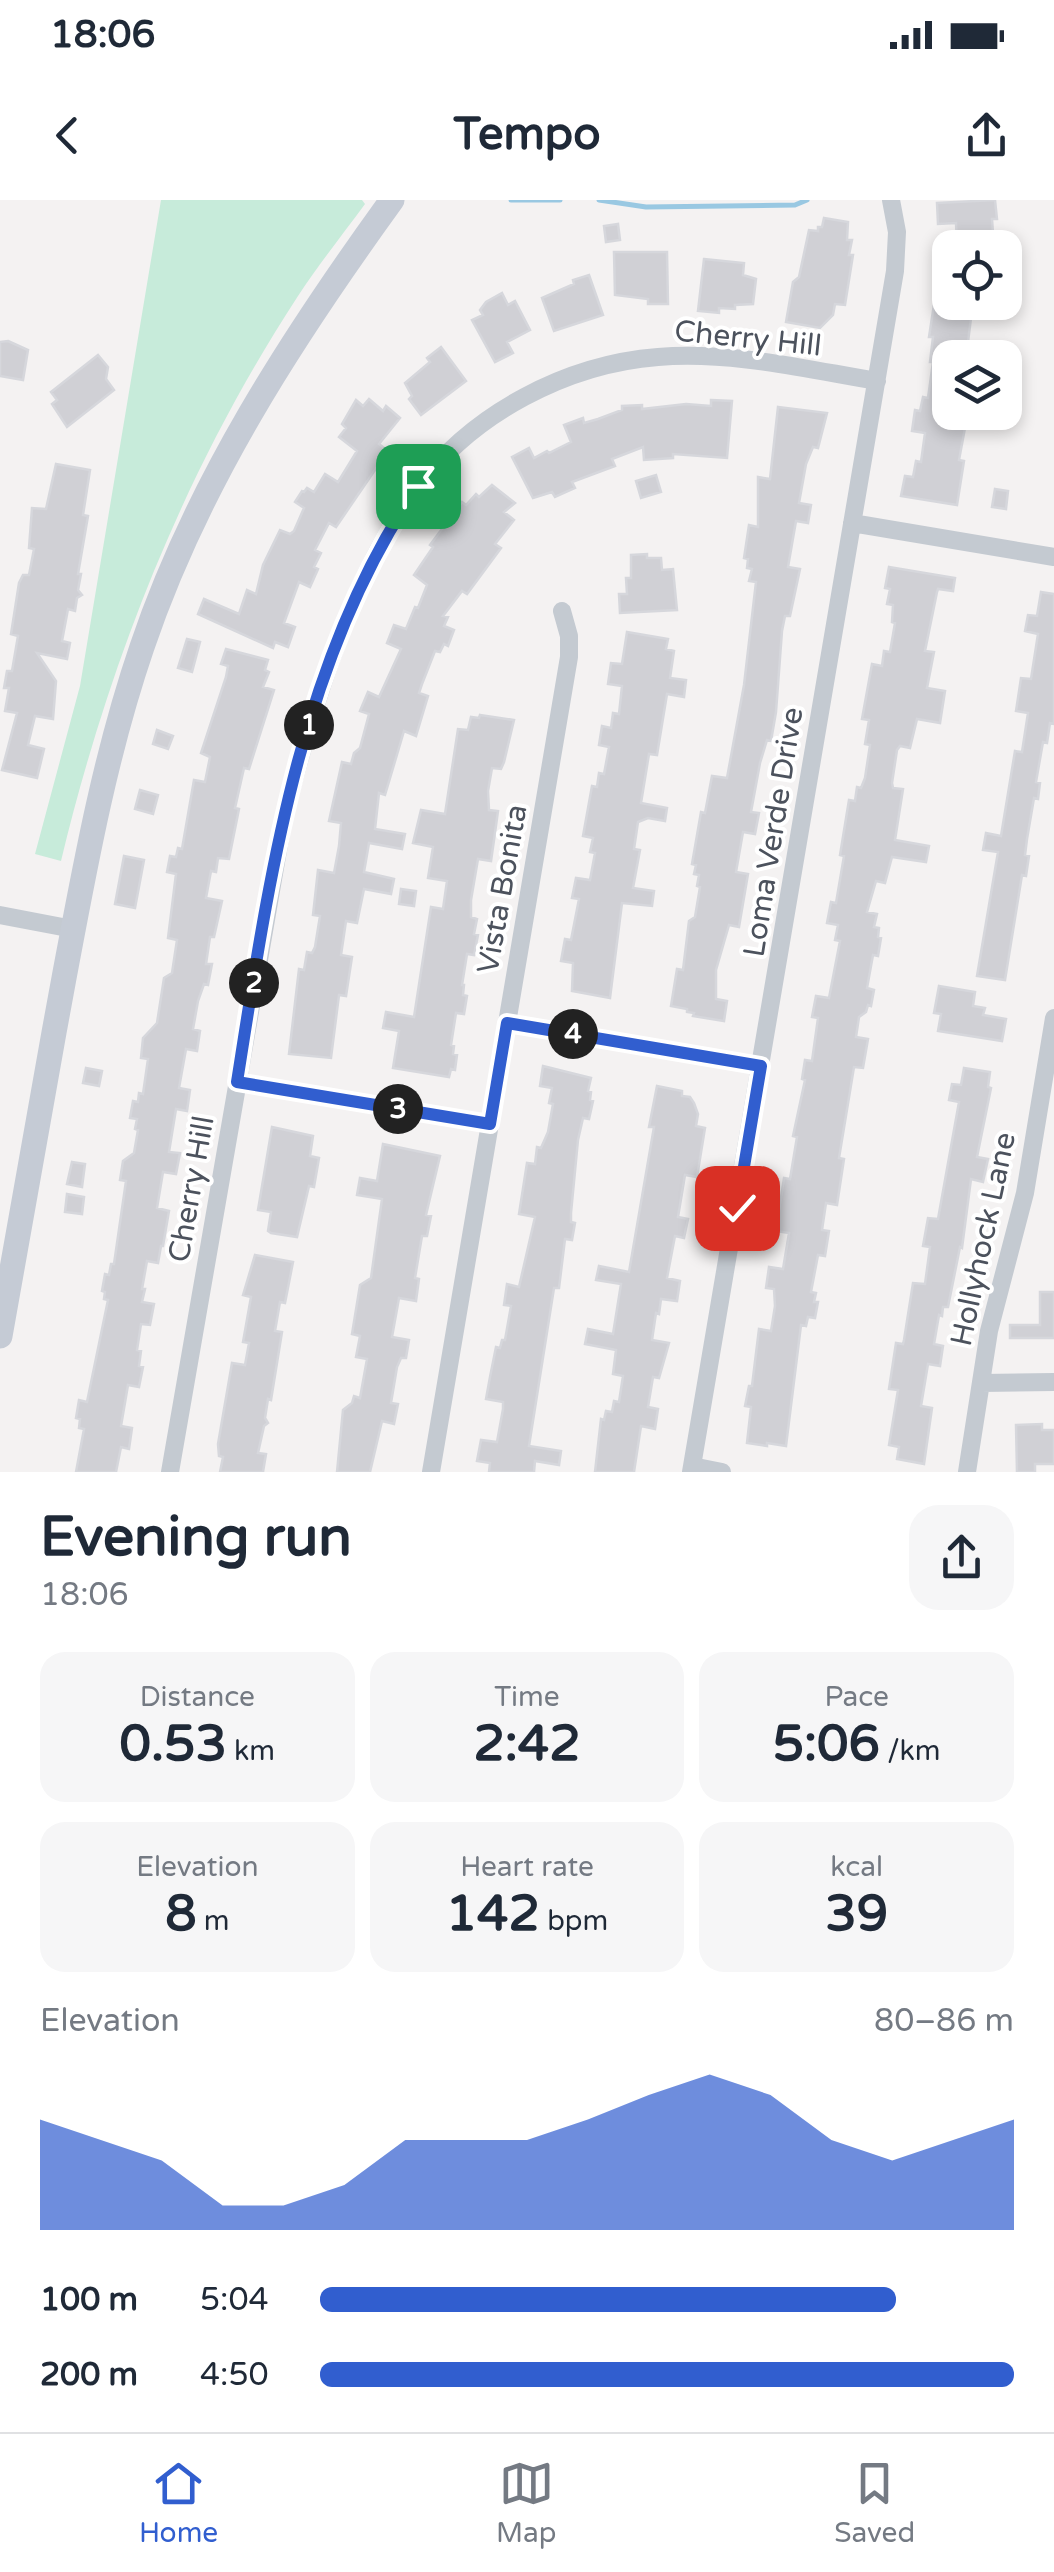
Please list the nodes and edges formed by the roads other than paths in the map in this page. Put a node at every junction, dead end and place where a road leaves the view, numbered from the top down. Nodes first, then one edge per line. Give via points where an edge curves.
1 (392, 200) edge
2 (891, 200) edge
3 (876, 381) junction
4 (852, 523) junction
5 (1054, 557) edge
6 (562, 611) dead end
7 (0, 914) edge
8 (73, 929) junction
9 (1054, 1018) edge
10 (507, 1023) junction
11 (1052, 1050) edge
12 (761, 1066) junction
13 (237, 1082) junction
14 (490, 1124) junction
15 (0, 1336) edge
16 (1054, 1382) edge
17 (980, 1383) junction
18 (692, 1469) edge
19 (170, 1472) edge
20 (432, 1472) edge
21 (722, 1472) edge
22 (967, 1472) edge

1 - 8 main road via 274,373 183,545 142,645 118,728
2 - 3 street, Loma Verde Drive via 897,250
3 - 4 street, Loma Verde Drive
3 - 13 street, Cherry Hill via 720,356 614,363 507,408 430,472 380,548 310,722 280,836
4 - 5 street
4 - 12 street, Loma Verde Drive
6 - 10 street, Vista Bonita via 568,657
7 - 8 street
8 - 15 main road
9 - 11 street, Hollyhock Lane
10 - 12 street
10 - 14 street, Vista Bonita
11 - 17 street, Hollyhock Lane
12 - 18 street, Loma Verde Drive
13 - 14 street
13 - 19 street, Cherry Hill
14 - 20 street, Vista Bonita
16 - 17 street
17 - 22 street, Hollyhock Lane
18 - 21 street

